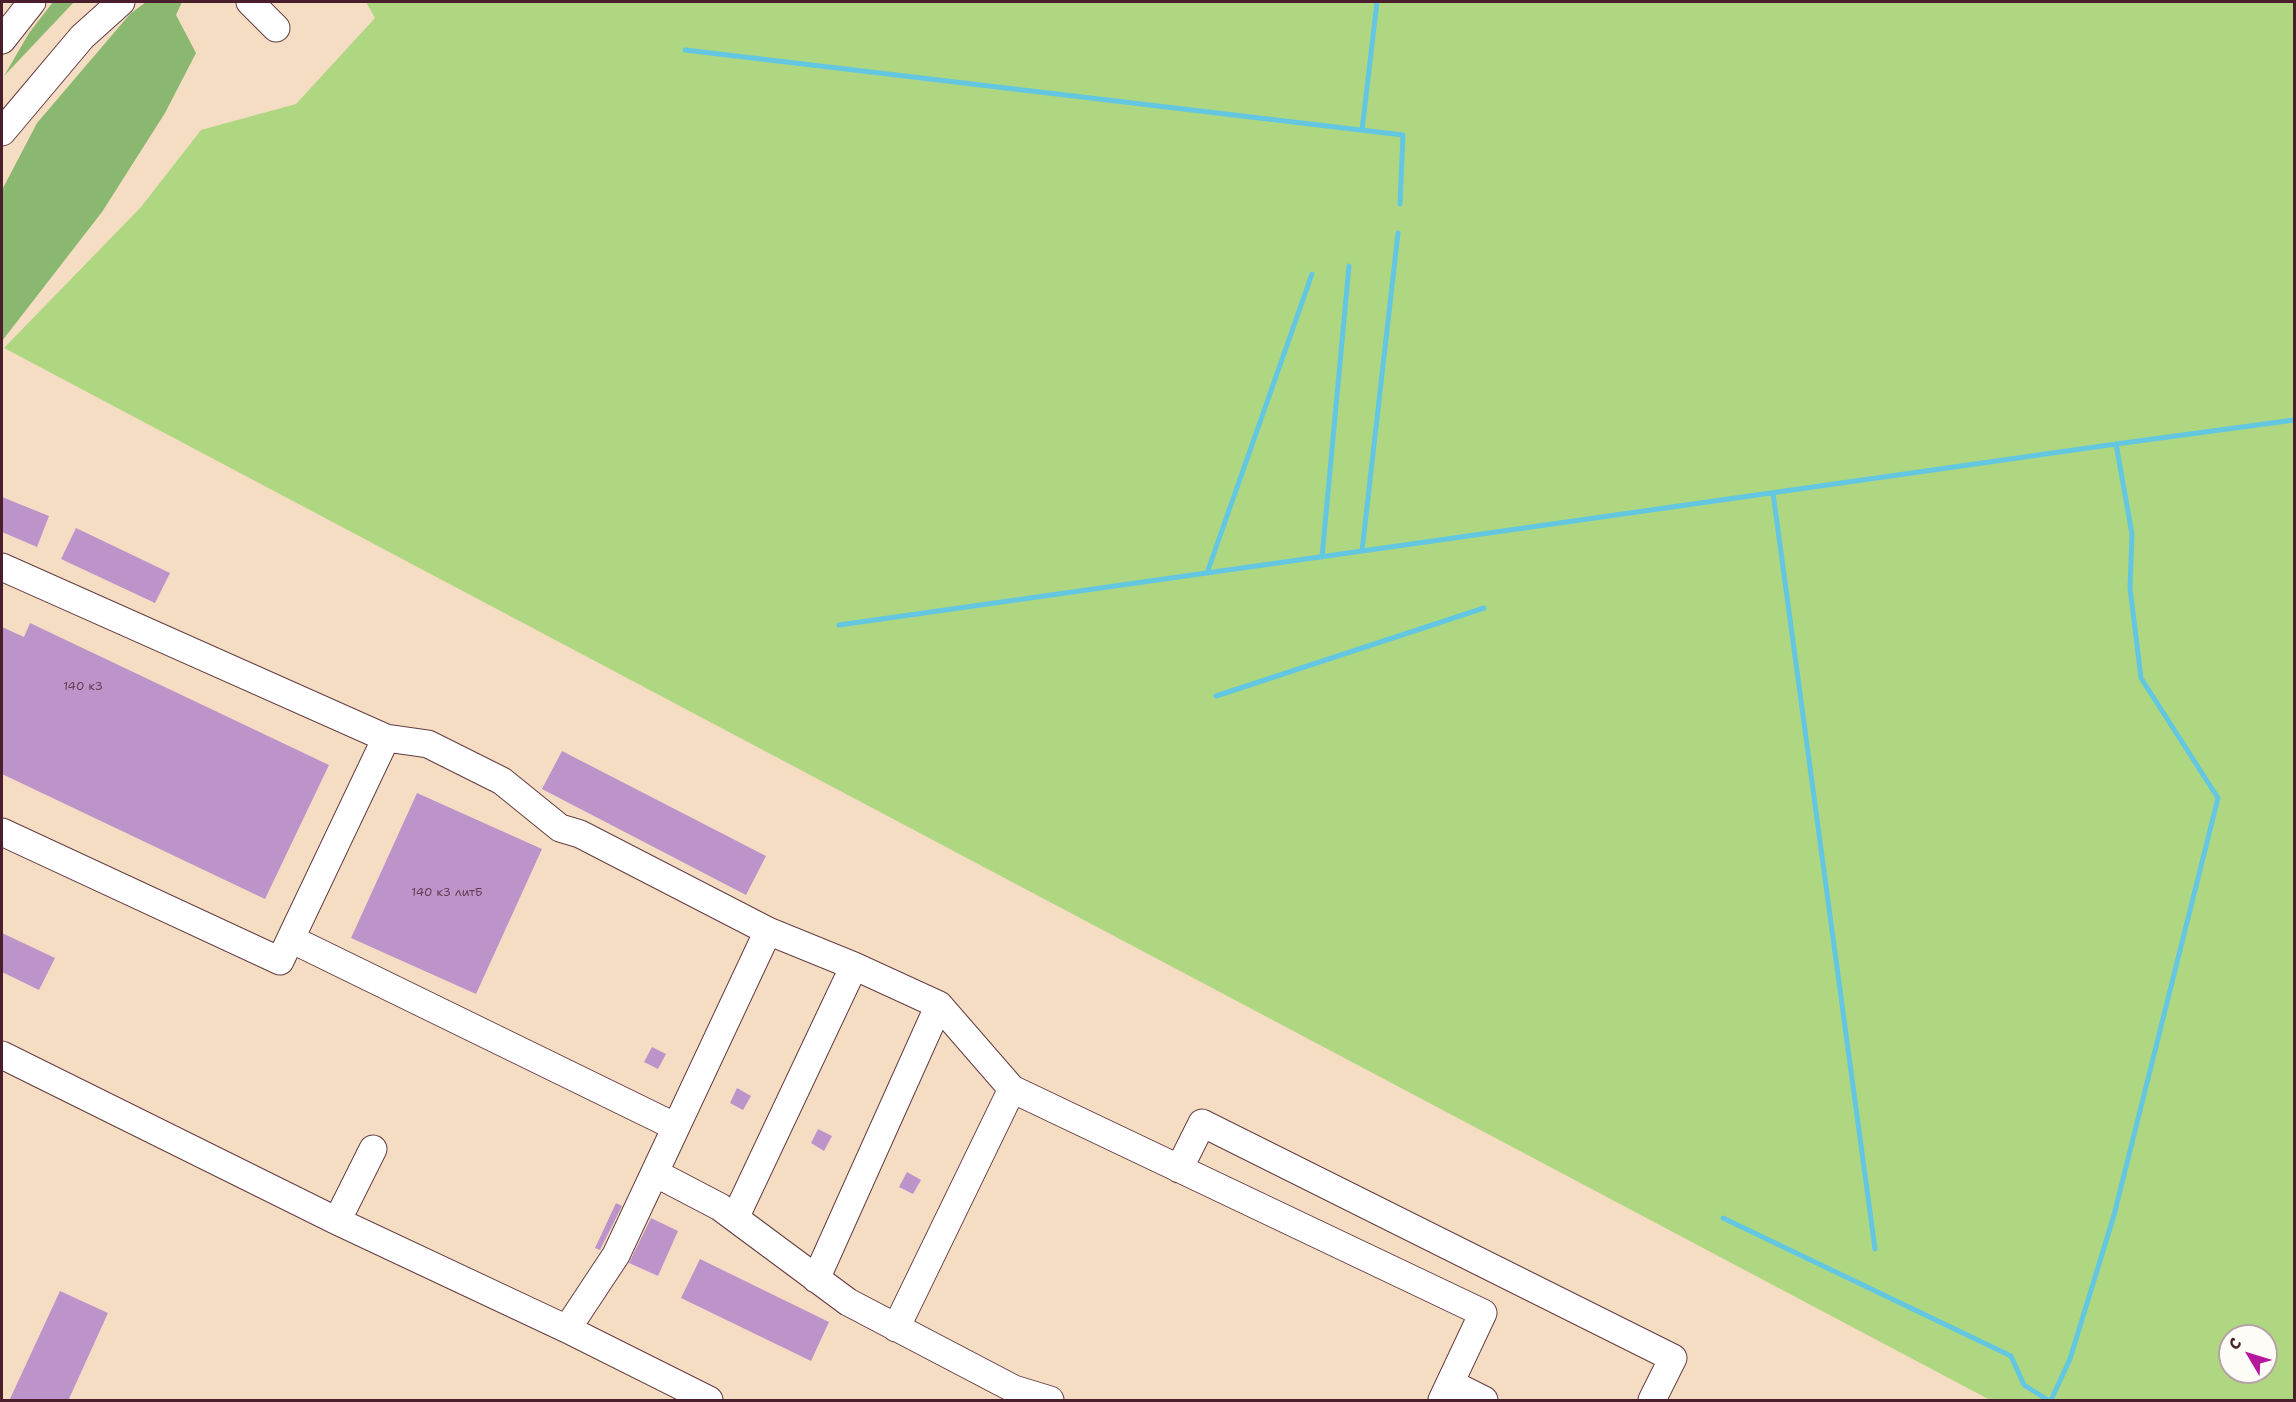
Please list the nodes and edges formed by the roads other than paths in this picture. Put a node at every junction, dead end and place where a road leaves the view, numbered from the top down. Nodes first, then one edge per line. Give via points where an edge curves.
1 (32, 2) edge
2 (122, 2) edge
3 (250, 2) edge
4 (276, 28) dead end
5 (2, 40) edge
6 (2, 131) edge
7 (2, 567) edge
8 (386, 738) junction
9 (2, 832) edge
10 (768, 931) junction
11 (291, 939) junction
12 (854, 966) junction
13 (939, 1005) junction
14 (2, 1055) edge
15 (1012, 1089) junction
16 (676, 1127) junction
17 (373, 1149) dead end
18 (1179, 1168) junction
19 (655, 1173) junction
20 (735, 1218) junction
21 (337, 1221) junction
22 (816, 1279) junction
23 (896, 1328) junction
24 (567, 1329) junction
25 (1446, 1392) edge
26 (709, 1401) edge
27 (1050, 1401) edge
28 (1484, 1401) edge
29 (1652, 1401) edge

1 - 5 street
2 - 6 street via 82,37
3 - 4 street
7 - 8 street
8 - 10 street via 428,744 502,781 560,828 580,834
8 - 11 street
9 - 11 street via 280,961
10 - 12 street
10 - 16 street
11 - 16 street
12 - 13 street
12 - 20 street
13 - 15 street
13 - 22 street
14 - 21 street
15 - 18 street
15 - 23 street
16 - 19 street
17 - 21 street
18 - 25 street via 1483,1313
18 - 29 street via 1202,1123 1673,1358
19 - 20 street
19 - 24 street via 616,1255
20 - 22 street
21 - 24 street
22 - 23 street
23 - 27 street via 1014,1389
24 - 26 street
25 - 28 street

